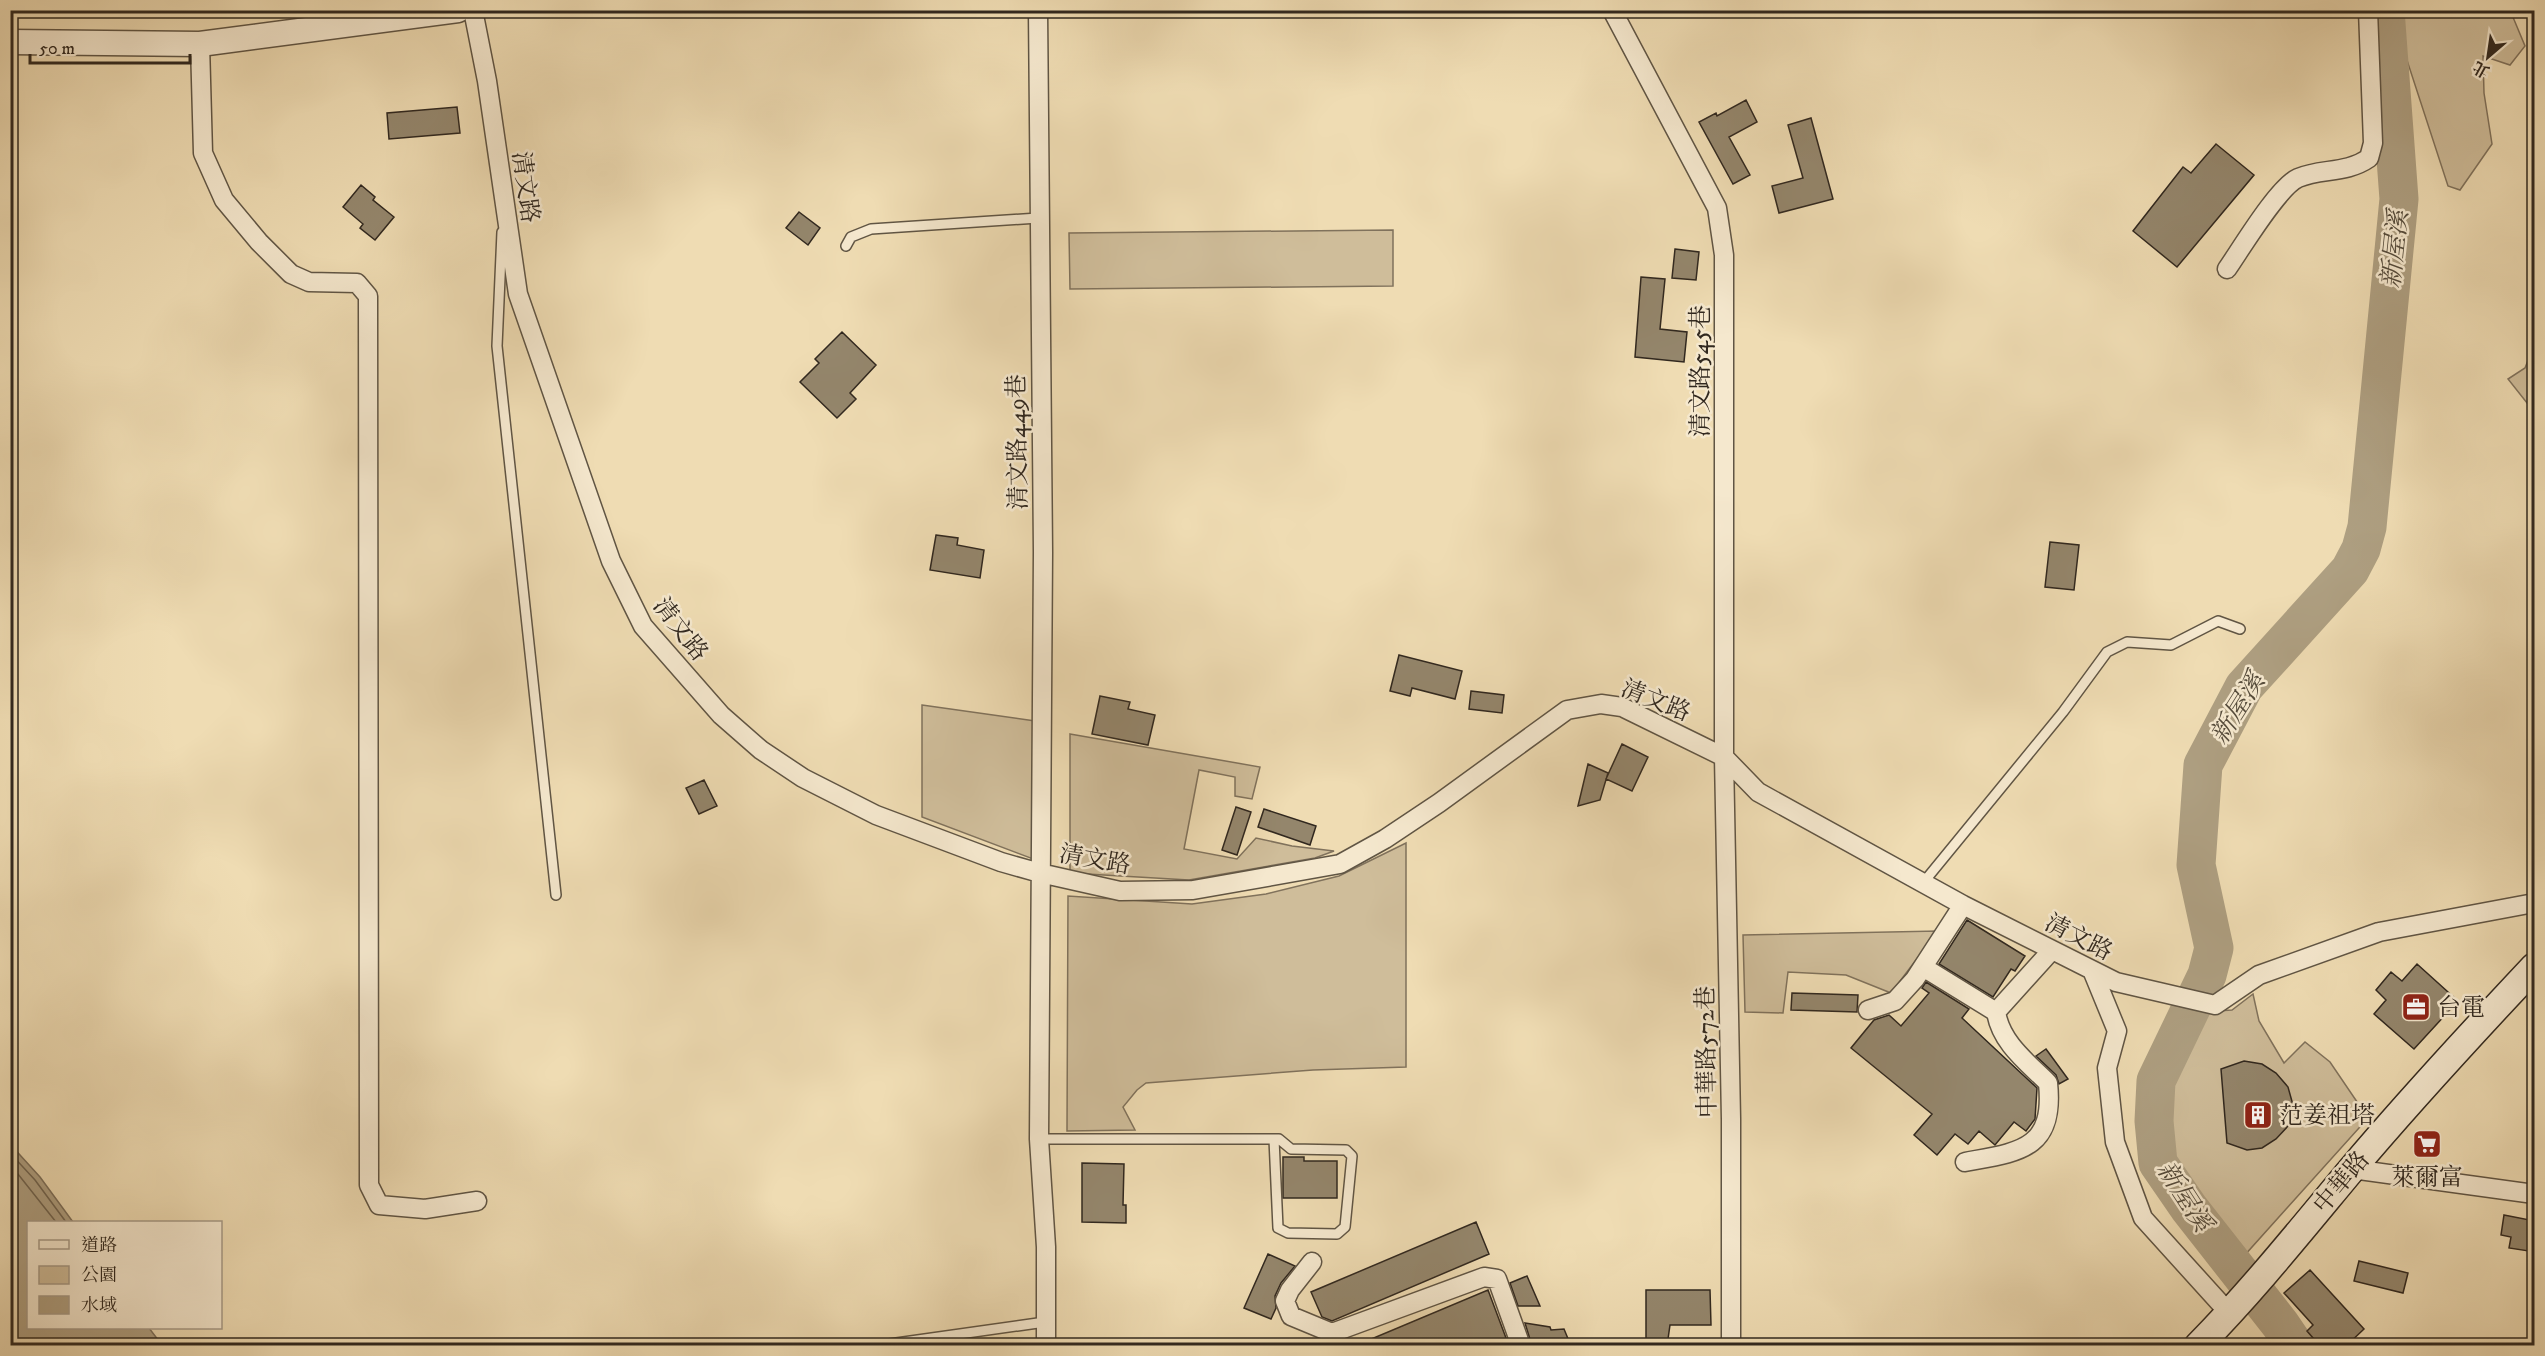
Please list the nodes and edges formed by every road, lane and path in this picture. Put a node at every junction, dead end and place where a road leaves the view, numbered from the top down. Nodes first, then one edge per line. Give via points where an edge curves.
1 (458, 10) edge
2 (472, 10) edge
3 (1038, 10) edge
4 (1612, 10) edge
5 (2368, 10) edge
6 (10, 42) edge
7 (200, 44) junction
8 (503, 196) junction
9 (1038, 218) junction
10 (846, 246) dead end
11 (2227, 269) dead end
12 (2240, 629) dead end
13 (1725, 757) junction
14 (1040, 873) junction
15 (1923, 883) junction
16 (556, 895) dead end
17 (2535, 903) edge
18 (1963, 905) junction
19 (2052, 950) junction
20 (1923, 967) junction
21 (2535, 967) edge
22 (2092, 969) junction
23 (1868, 1010) dead end
24 (1996, 1012) junction
25 (1039, 1138) junction
26 (1274, 1139) junction
27 (1965, 1162) dead end
28 (2352, 1169) junction
29 (2535, 1194) edge
30 (477, 1201) dead end
31 (1312, 1262) dead end
32 (2235, 1308) junction
33 (1045, 1322) junction
34 (875, 1346) edge
35 (1046, 1346) edge
36 (1521, 1346) edge
37 (1731, 1346) edge
38 (2198, 1346) edge

1 - 7 street
2 - 8 street, 清文路
3 - 9 street, 清文路449巷
4 - 13 street, 清文路545巷 via 1717,208 1724,255
5 - 11 street via 2373,143 2369,158 2357,166 2297,178 2283,190
6 - 7 street
7 - 30 street via 203,153 224,200 291,274 309,282 357,283 368,296 369,1185 379,1205 425,1209
8 - 14 street, 清文路 via 518,294 611,561 644,626 721,715 761,750 803,778 876,815
8 - 16 lane via 497,346
9 - 10 lane via 871,229 851,237
9 - 14 street, 清文路449巷
12 - 15 lane via 2218,621 2171,645 2127,642 2106,652 2063,712
13 - 14 street, 清文路 via 1622,707 1601,704 1567,710 1439,803 1341,864 1193,891 1120,891
13 - 15 street, 清文路 via 1758,792
13 - 37 street, 中華路572巷
14 - 25 street, 清文路449巷
15 - 18 street, 清文路
17 - 22 street, 清文路 via 2379,932 2259,975 2215,1005 2116,982
18 - 19 street, 清文路
18 - 20 street
19 - 22 street, 清文路
19 - 24 street
20 - 23 street via 1895,1001
20 - 24 street
21 - 28 main road, 中華路
22 - 32 street via 2117,1031 2107,1068 2115,1142 2143,1218
24 - 27 street via 1998,1028 2048,1083 2047,1121 2038,1137 2014,1153
25 - 26 lane
25 - 33 street, 清文路449巷 via 1046,1246
26 - 26 lane via 1291,1149 1346,1150 1353,1155 1345,1227 1337,1234 1288,1233 1278,1228
28 - 29 street
28 - 32 main road, 中華路
31 - 36 street via 1285,1301 1291,1316 1332,1333 1484,1276 1497,1279
32 - 38 main road, 中華路
33 - 34 lane
33 - 35 street, 清文路449巷

